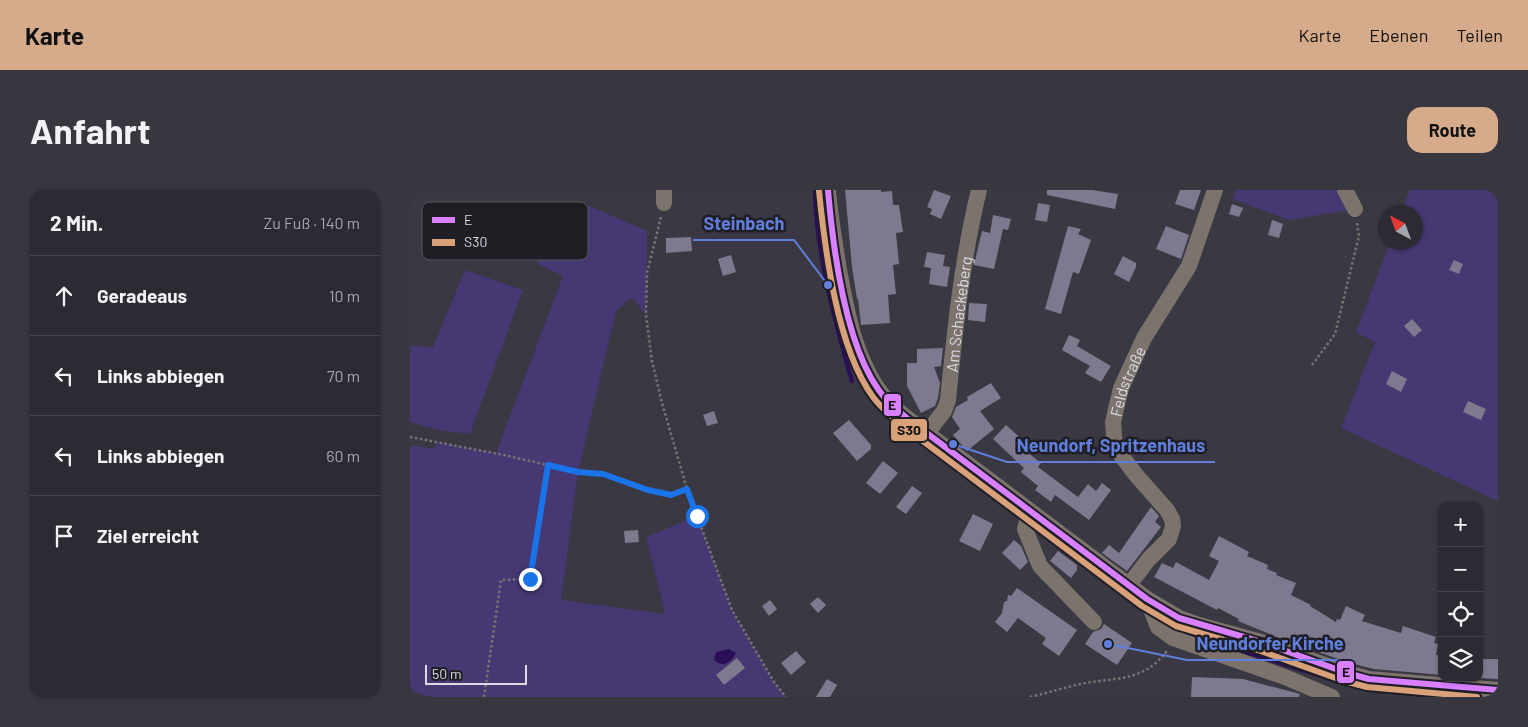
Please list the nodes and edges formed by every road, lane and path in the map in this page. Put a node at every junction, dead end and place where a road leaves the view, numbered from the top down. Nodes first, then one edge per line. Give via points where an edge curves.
1 (828, 190) edge
2 (979, 190) edge
3 (1215, 190) edge
4 (1345, 190) edge
5 (664, 197) edge
6 (1355, 209) joint
7 (1312, 365) dead end
8 (927, 433) junction
9 (410, 437) edge
10 (548, 465) junction
11 (687, 489) junction
12 (1030, 511) junction
13 (1129, 585) junction
14 (1147, 599) junction
15 (1094, 622) dead end
16 (1173, 638) junction
17 (1498, 690) edge
18 (484, 697) edge
19 (786, 697) edge
20 (1030, 697) edge
21 (1332, 697) edge

1 - 8 street via 855,346 876,388
2 - 8 street, Am Schackeberg via 959,288 948,400 944,411
3 - 13 street, Feldstraße via 1189,266 1144,338 1121,388 1113,422 1115,447 1172,519 1169,540
4 - 6 street
5 - 11 path via 647,273 646,315 652,361
6 - 7 path via 1359,236 1335,334
8 - 12 street
9 - 10 path
10 - 11 path via 603,474 671,495
10 - 18 path via 530,579 501,580
11 - 19 path via 732,610
12 - 13 street
12 - 15 street via 1025,529 1040,566
13 - 14 street
14 - 16 street via 1158,627
14 - 17 street via 1199,626 1261,642 1369,679
16 - 20 path via 1160,661 1141,674
16 - 21 street

